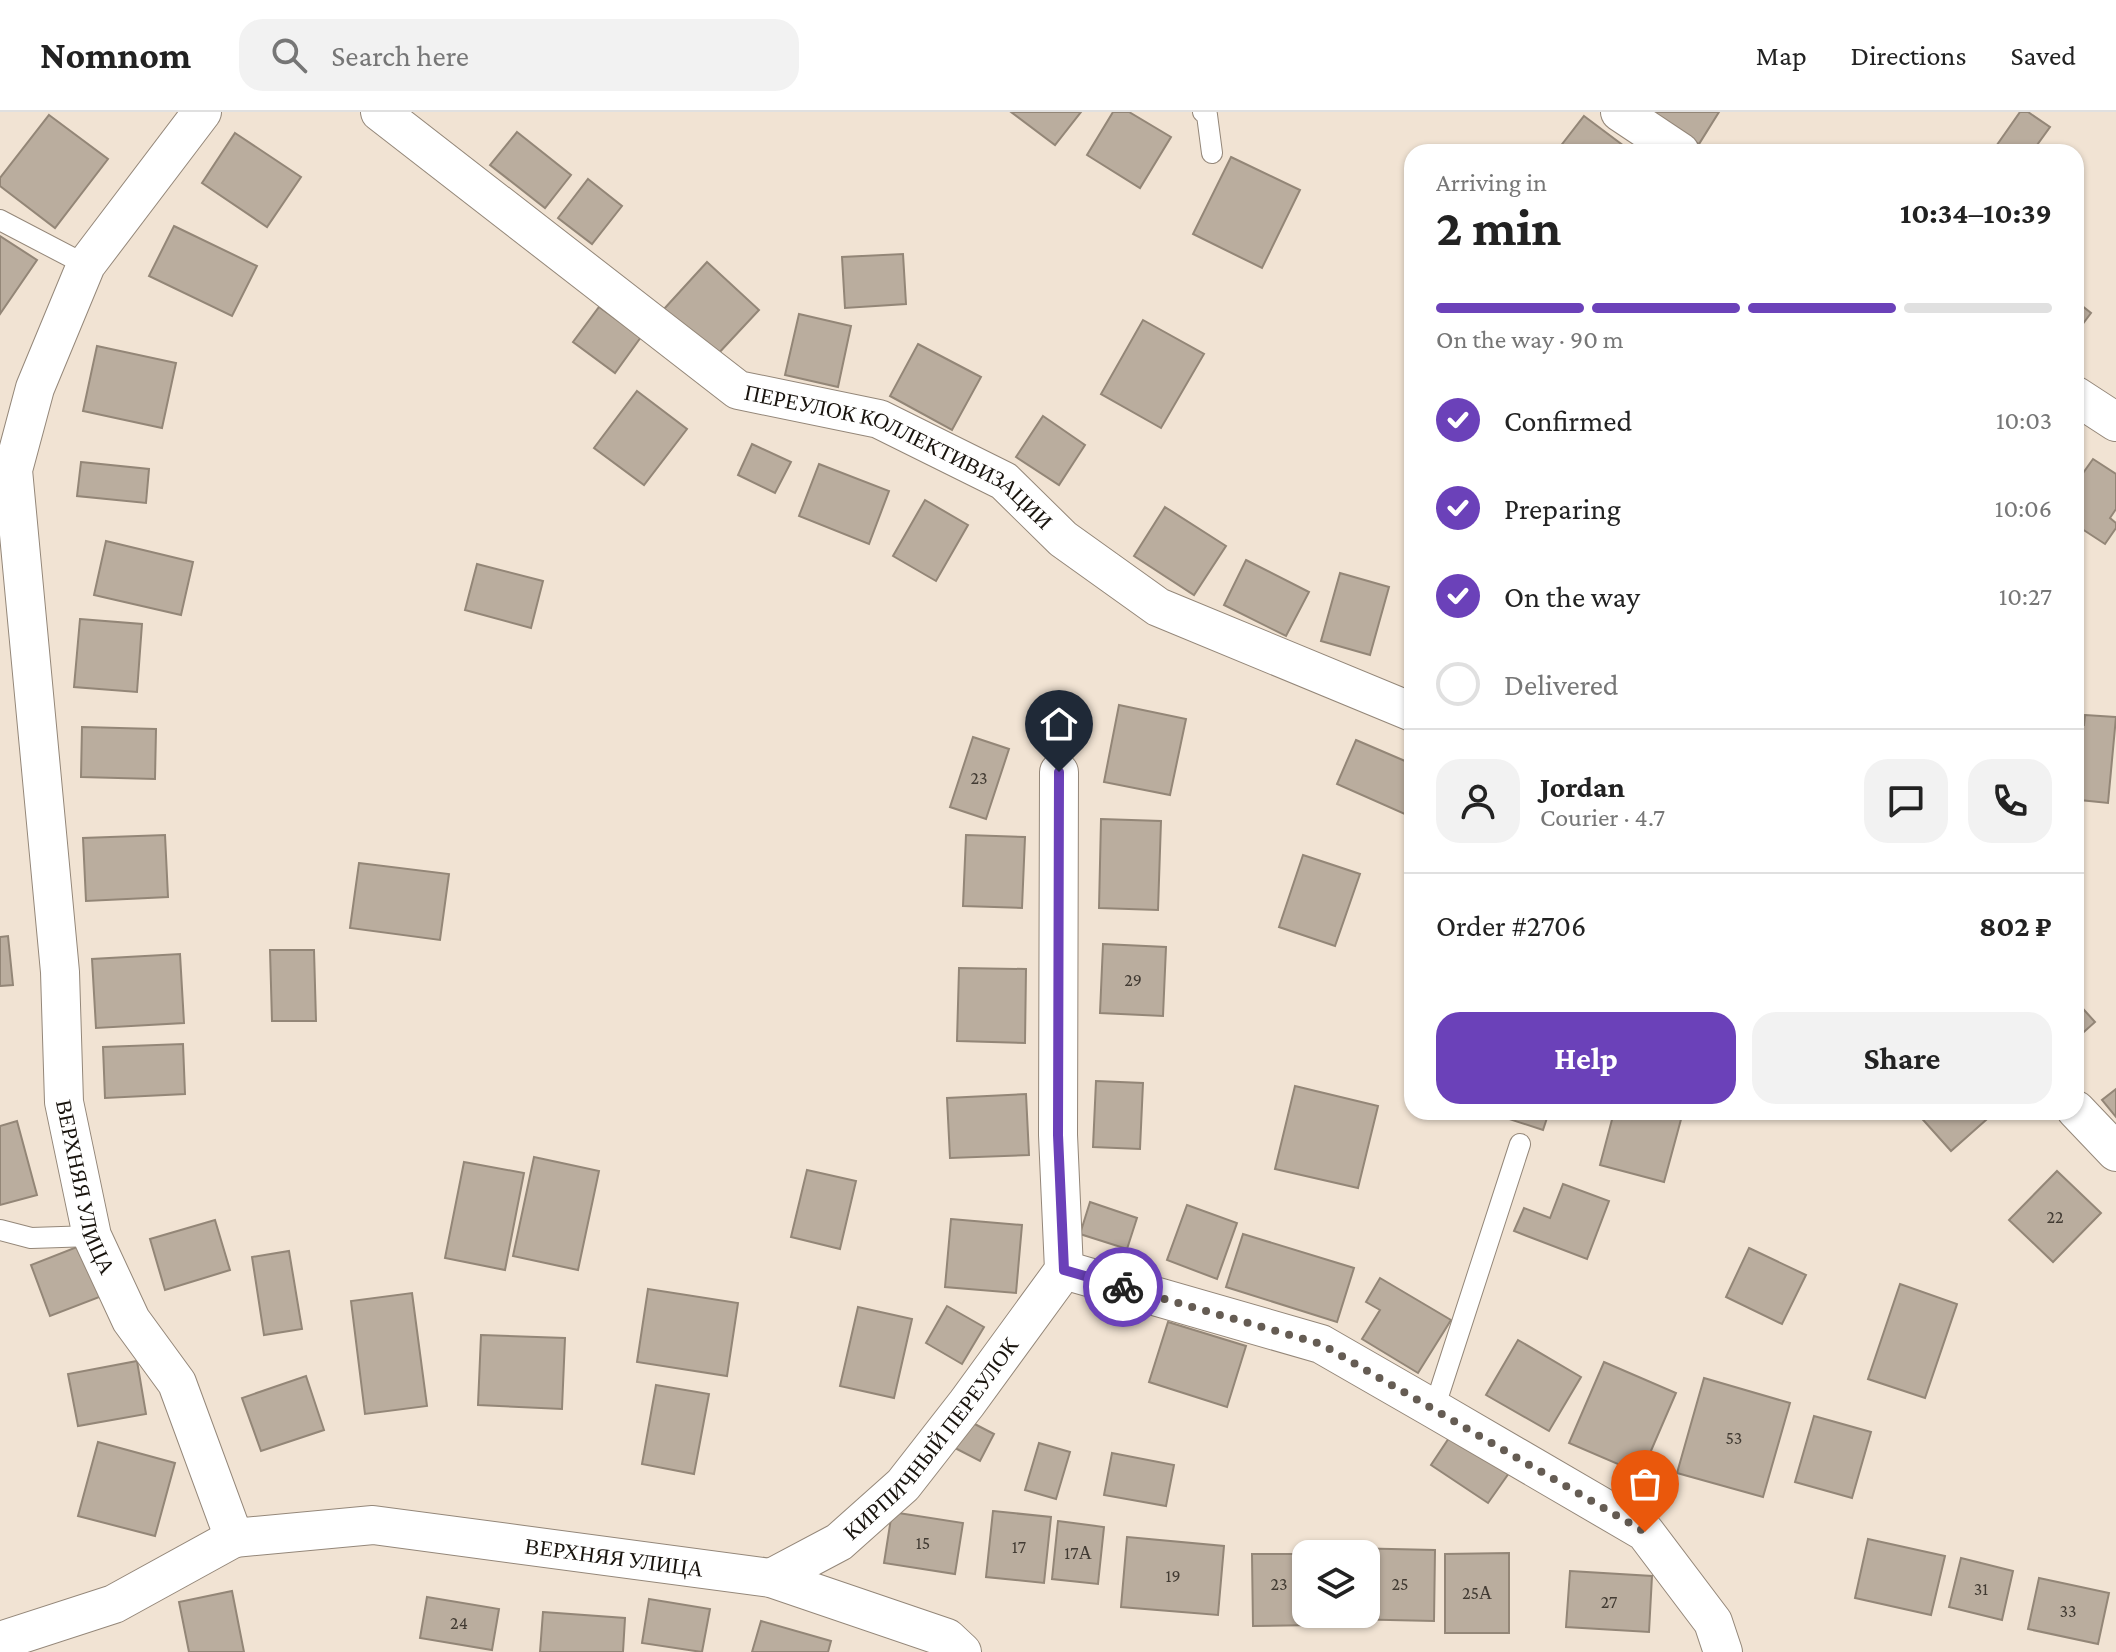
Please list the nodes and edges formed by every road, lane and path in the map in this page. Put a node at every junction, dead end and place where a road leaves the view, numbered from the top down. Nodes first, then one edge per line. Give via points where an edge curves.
1 (202, 112) edge
2 (380, 112) edge
3 (1203, 112) edge
4 (1620, 112) edge
5 (1668, 144) edge
6 (1212, 153) dead end
7 (0, 220) edge
8 (86, 265) junction
9 (2084, 401) edge
10 (2116, 422) edge
11 (1404, 709) edge
12 (1059, 772) dead end
13 (2084, 1118) edge
14 (1520, 1144) dead end
15 (2116, 1152) edge
16 (0, 1230) edge
17 (92, 1236) junction
18 (1064, 1270) junction
19 (1434, 1409) junction
20 (234, 1538) junction
21 (771, 1578) junction
22 (0, 1641) edge
23 (962, 1652) edge
24 (1723, 1652) edge

1 - 8 street, ВЕРХНЯЯ УЛИЦА
2 - 11 street, ПЕРЕУЛОК КОЛЛЕКТИВИЗАЦИИ via 738,390 879,419 1004,481 1063,539 1158,607
3 - 6 lane
4 - 5 street
7 - 8 lane
8 - 17 street, ВЕРХНЯЯ УЛИЦА via 35,388 13,470 60,972 64,1102
9 - 10 street
12 - 18 street via 1058,1135
13 - 15 street
14 - 19 lane
16 - 17 lane via 31,1238
17 - 20 street, ВЕРХНЯЯ УЛИЦА via 131,1320 177,1383
18 - 19 street via 1321,1344
18 - 21 street, КИРПИЧНЫЙ ПЕРЕУЛОК via 903,1485 839,1542
19 - 24 street via 1645,1532 1713,1622
20 - 21 street, ВЕРХНЯЯ УЛИЦА via 373,1525
20 - 22 street via 114,1604
21 - 23 street, ВЕРХНЯЯ УЛИЦА via 947,1638

